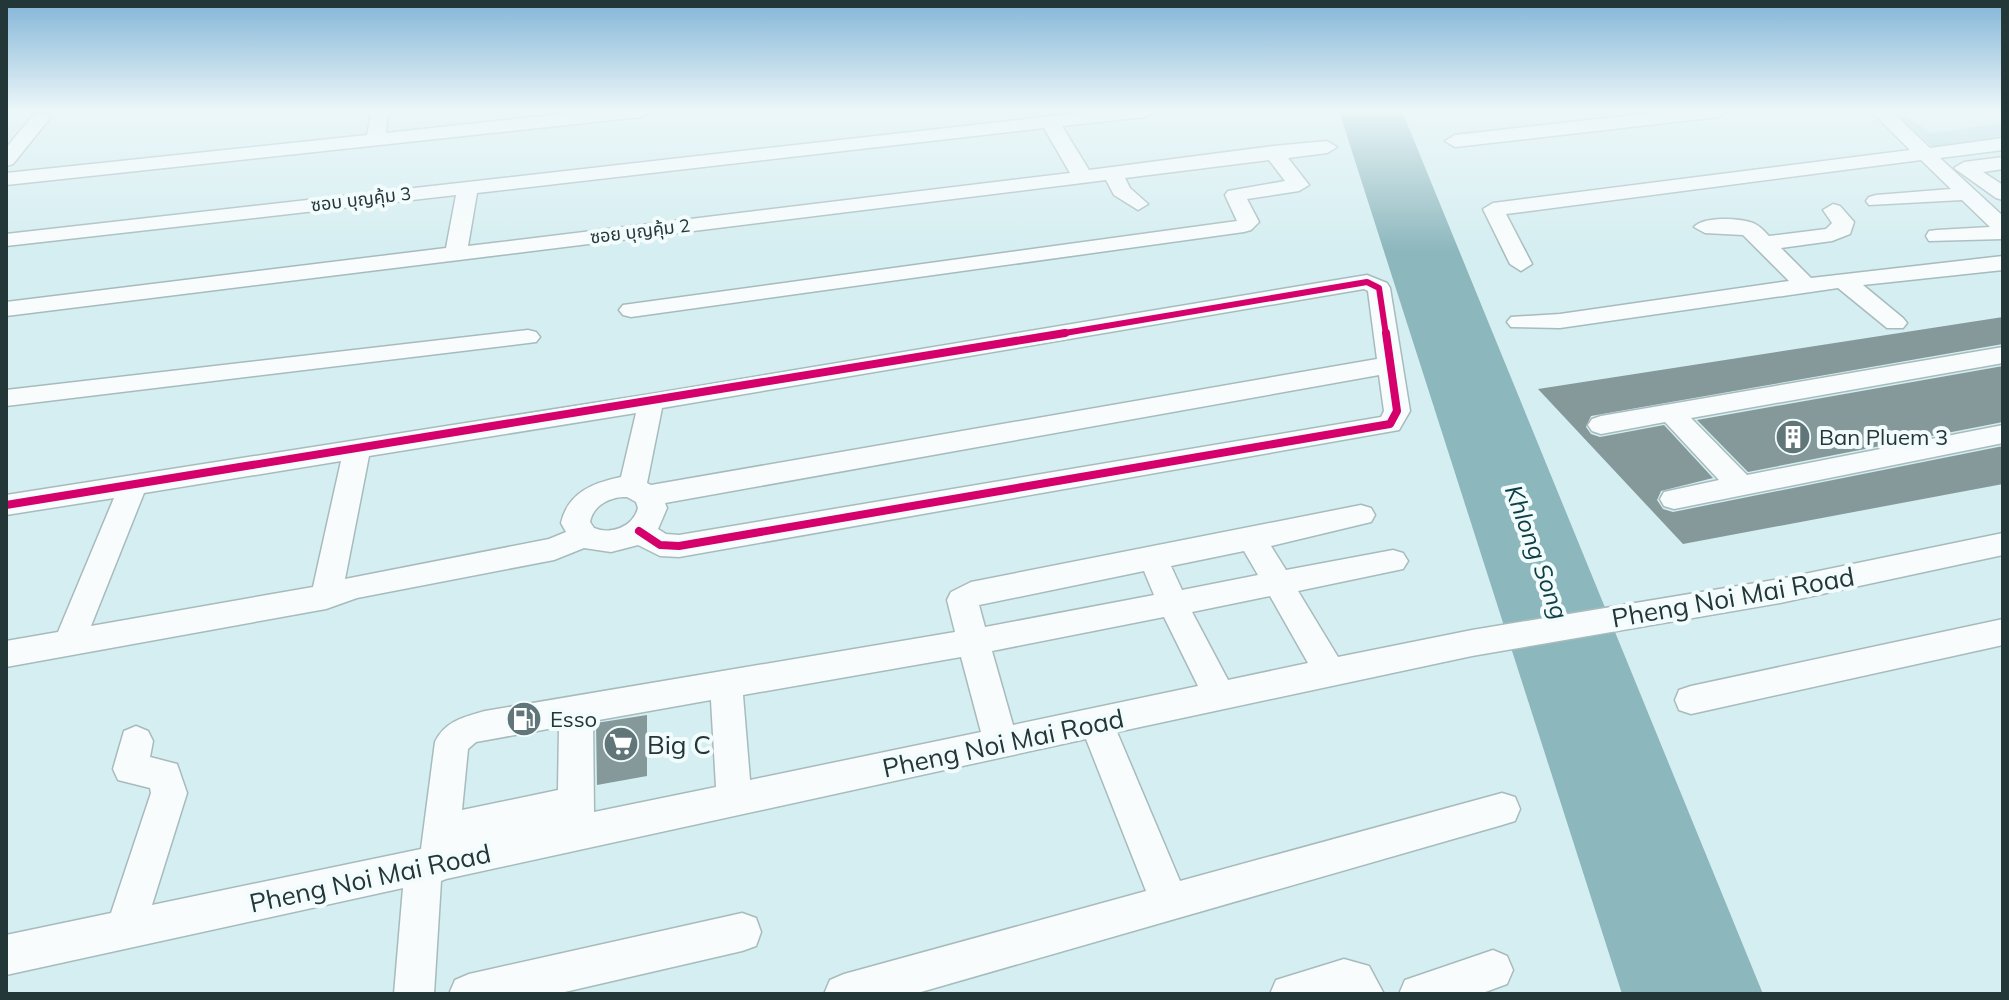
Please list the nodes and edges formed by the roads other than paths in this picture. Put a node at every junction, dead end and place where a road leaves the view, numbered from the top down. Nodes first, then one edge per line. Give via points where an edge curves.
1 (203, 158) edge
2 (726, 158) edge
3 (1071, 158) edge
4 (1228, 158) edge
5 (1277, 158) edge
6 (1896, 158) edge
7 (1929, 158) edge
8 (2003, 163) edge
9 (1113, 172) junction
10 (1082, 176) junction
11 (6, 179) edge
12 (468, 186) junction
13 (2003, 195) edge
14 (1971, 198) junction
15 (1876, 201) dead end
16 (1138, 204) dead end
17 (1833, 210) dead end
18 (1705, 227) dead end
19 (2003, 230) edge
20 (1937, 236) dead end
21 (6, 240) edge
22 (1766, 243) junction
23 (456, 252) junction
24 (2003, 263) edge
25 (1521, 264) dead end
26 (1843, 281) junction
27 (1806, 285) junction
28 (6, 309) edge
29 (631, 310) dead end
30 (1519, 322) dead end
31 (1895, 323) dead end
32 (528, 337) dead end
33 (2003, 355) edge
34 (1390, 365) junction
35 (6, 398) edge
36 (651, 402) junction
37 (1671, 413) junction
38 (1601, 425) dead end
39 (2003, 434) edge
40 (357, 449) junction
41 (133, 485) junction
42 (1741, 486) junction
43 (640, 492) junction
44 (1674, 499) dead end
45 (6, 505) edge
46 (1361, 515) dead end
47 (639, 531) junction
48 (583, 536) junction
49 (1252, 539) junction
50 (2003, 544) edge
51 (1152, 556) junction
52 (1393, 561) dead end
53 (1276, 581) junction
54 (337, 587) junction
55 (1173, 604) junction
56 (73, 632) junction
57 (2003, 632) edge
58 (6, 634) edge
59 (974, 642) junction
60 (6, 654) edge
61 (1330, 672) junction
62 (726, 685) junction
63 (1220, 697) junction
64 (1691, 700) dead end
65 (576, 710) junction
66 (1096, 723) junction
67 (136, 741) dead end
68 (1001, 744) junction
69 (734, 800) junction
70 (1502, 809) dead end
71 (576, 818) junction
72 (434, 854) junction
73 (1169, 901) junction
74 (125, 929) junction
75 (742, 932) dead end
76 (6, 955) edge
77 (1493, 970) dead end
78 (414, 994) edge
79 (469, 994) edge
80 (844, 994) edge
81 (1290, 994) edge
82 (1364, 994) edge
83 (1419, 994) edge

1 - 11 street
2 - 12 street, ซอบ บุญคุ้ม 3
3 - 10 street
4 - 9 street, ซอย บุญคุ้ม 2
5 - 29 street via 1299,185 1235,195 1248,222 1244,226
6 - 25 street via 1493,209
7 - 14 street
8 - 13 street via 1964,170
9 - 10 street, ซอย บุญคุ้ม 2
9 - 16 street via 1121,191
10 - 23 street, ซอย บุญคุ้ม 2
12 - 21 street, ซอบ บุญคุ้ม 3
12 - 23 street
13 - 14 street
14 - 15 street
14 - 19 street
17 - 22 street via 1843,222 1832,235
18 - 22 street via 1744,227
19 - 20 street
22 - 27 street
23 - 28 street, ซอย บุญคุ้ม 2
24 - 26 street
26 - 27 street
26 - 31 street
27 - 30 street via 1560,321
32 - 35 street
33 - 37 street
34 - 36 street via 1379,288 1367,282
34 - 43 street
34 - 47 street via 1397,411 1390,424 679,546 660,545
36 - 40 street
36 - 43 street
37 - 38 street
37 - 42 street
39 - 42 street
40 - 41 street
40 - 54 street
41 - 45 street
41 - 56 street
42 - 44 street
43 - 47 street via 653,510
43 - 48 street via 608,489 582,505 575,523
46 - 49 street
47 - 48 street via 605,542
48 - 54 street via 554,549
49 - 51 street
49 - 53 street
50 - 61 street, Pheng Noi Mai Road via 1780,591
51 - 55 street
51 - 59 street via 965,596
52 - 53 street
53 - 55 street
53 - 61 street
54 - 56 street
55 - 59 street
55 - 63 street
56 - 58 street
56 - 60 street
57 - 64 street
59 - 62 street
59 - 68 street
61 - 63 street, Pheng Noi Mai Road
62 - 65 street
62 - 69 street
63 - 66 street, Pheng Noi Mai Road
65 - 71 street
65 - 72 street via 485,725 452,742
66 - 68 street, Pheng Noi Mai Road
66 - 73 street
67 - 74 street via 130,769 165,775 169,793
68 - 69 street, Pheng Noi Mai Road
69 - 71 street, Pheng Noi Mai Road
70 - 73 street
71 - 72 street, Pheng Noi Mai Road
72 - 74 street, Pheng Noi Mai Road
72 - 78 street
73 - 80 street
74 - 76 street, Pheng Noi Mai Road
75 - 79 street
77 - 83 street
81 - 82 street via 1344,979 1355,980

